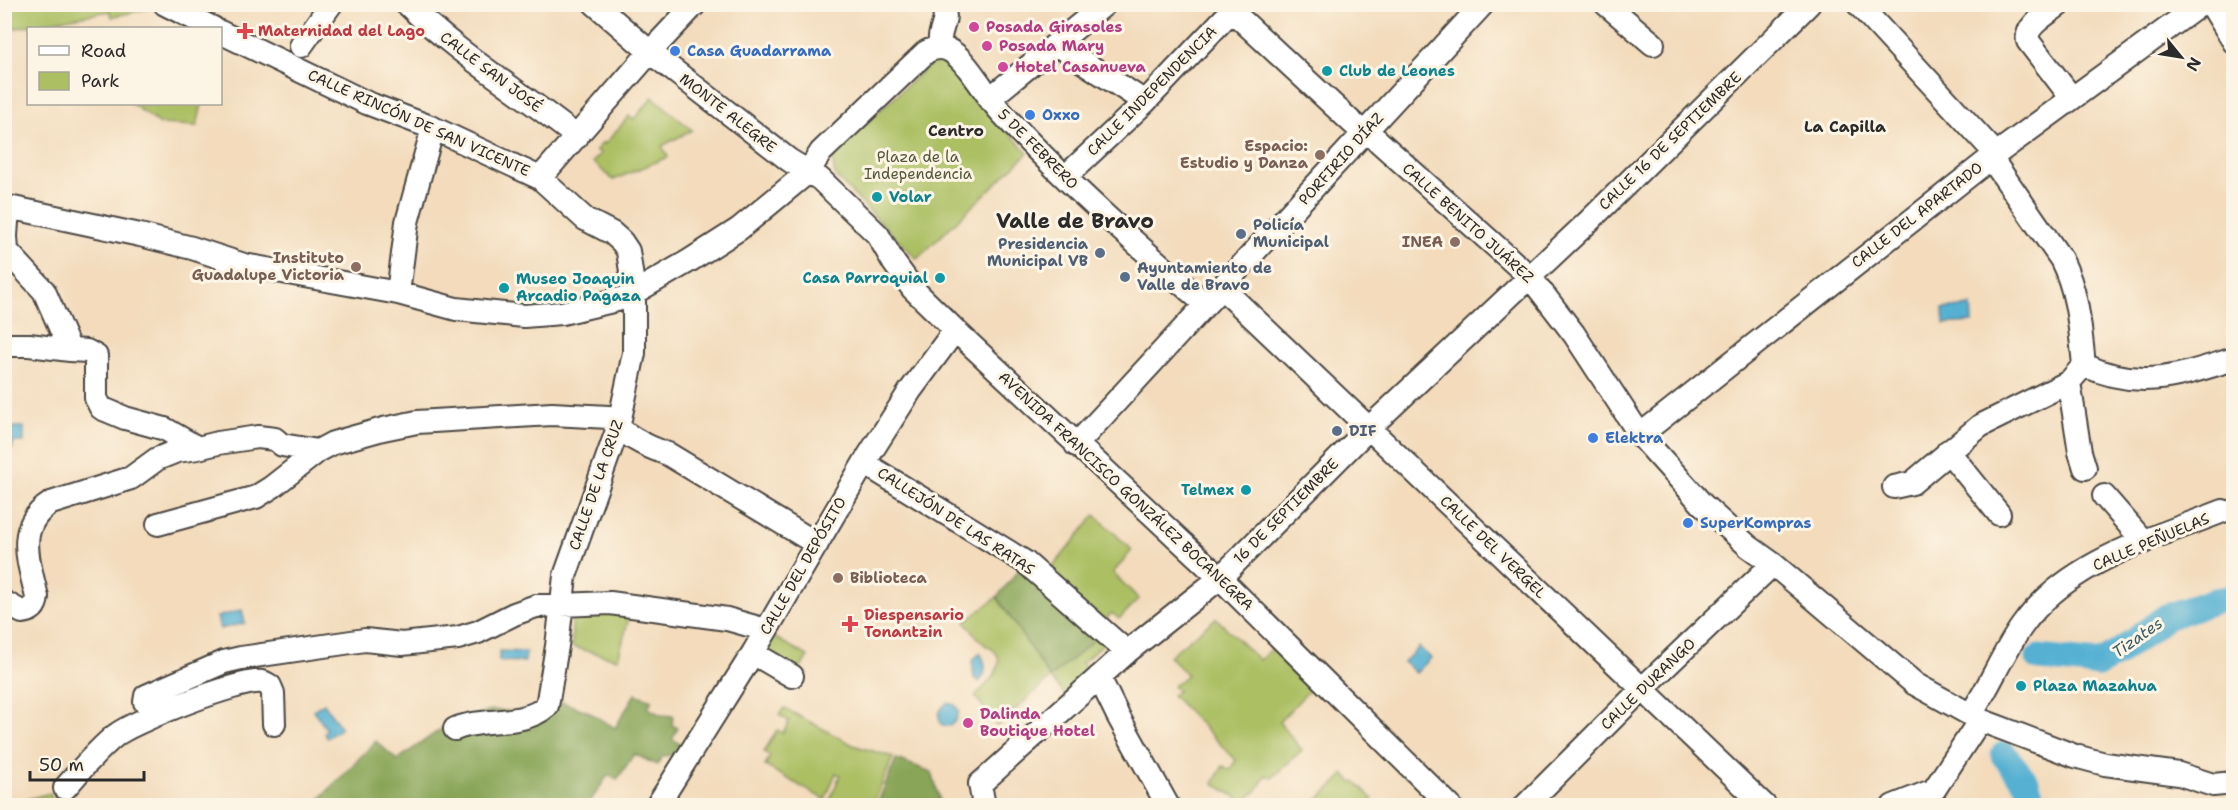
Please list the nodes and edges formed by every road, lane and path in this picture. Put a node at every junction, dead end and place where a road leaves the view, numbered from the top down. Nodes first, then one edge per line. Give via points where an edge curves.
1 (165, 4) edge
2 (331, 4) edge
3 (406, 4) edge
4 (595, 4) edge
5 (695, 4) edge
6 (939, 4) edge
7 (1105, 4) edge
8 (1483, 4) edge
9 (1606, 4) edge
10 (1809, 4) edge
11 (1858, 4) edge
12 (2061, 4) edge
13 (2201, 4) edge
14 (2211, 4) edge
15 (1235, 8) edge
16 (210, 22) edge
17 (222, 28) edge
18 (2234, 42) edge
19 (1653, 44) dead end
20 (1057, 45) junction
21 (301, 46) dead end
22 (650, 52) junction
23 (951, 53) junction
24 (2072, 97) junction
25 (989, 99) junction
26 (1145, 102) junction
27 (433, 128) junction
28 (1365, 133) junction
29 (577, 137) junction
30 (1993, 156) junction
31 (808, 172) junction
32 (1065, 177) junction
33 (540, 178) junction
34 (6, 207) edge
35 (1530, 277) junction
36 (1222, 288) junction
37 (398, 292) junction
38 (633, 292) junction
39 (1205, 304) junction
40 (955, 330) junction
41 (4, 345) edge
42 (70, 350) junction
43 (2234, 359) edge
44 (2084, 365) junction
45 (2069, 382) junction
46 (618, 428) junction
47 (1369, 428) junction
48 (1640, 435) junction
49 (1076, 445) junction
50 (198, 448) junction
51 (866, 449) junction
52 (318, 451) junction
53 (1948, 451) junction
54 (2085, 468) dead end
55 (1894, 487) dead end
56 (2104, 496) dead end
57 (2223, 511) dead end
58 (1999, 514) dead end
59 (159, 524) dead end
60 (2144, 543) junction
61 (817, 544) junction
62 (1773, 564) junction
63 (1220, 578) junction
64 (4, 602) edge
65 (561, 606) junction
66 (766, 630) junction
67 (1127, 652) junction
68 (753, 653) junction
69 (792, 676) dead end
70 (1099, 677) junction
71 (1642, 689) junction
72 (156, 715) junction
73 (1976, 717) junction
74 (274, 724) dead end
75 (455, 729) dead end
76 (65, 788) dead end
77 (2219, 791) edge
78 (982, 795) edge
79 (657, 806) edge
80 (1168, 806) edge
81 (1450, 806) edge
82 (1525, 806) edge
83 (1765, 806) edge
84 (1893, 806) edge

1 - 16 street, CALLE RINCÓN DE SAN VICENTE
2 - 21 street
3 - 29 street, CALLE SAN JOSÉ via 492,75
4 - 22 street, MONTE ALEGRE
5 - 22 street
6 - 23 street via 946,20 939,35
7 - 20 street
8 - 28 street, PORFIRIO DÍAZ
9 - 19 street
10 - 35 street, CALLE 16 DE SEPTIEMBRE
11 - 30 street
12 - 24 street via 2030,29 2027,36
13 - 24 street, CALLE DEL APARTADO
14 - 18 street
15 - 26 street, CALLE INDEPENDENCIA
15 - 28 street, CALLE BENITO JUÁREZ via 1291,68
17 - 27 street, CALLE RINCÓN DE SAN VICENTE via 367,103
20 - 25 street
20 - 26 street
22 - 29 street
22 - 31 street, MONTE ALEGRE
23 - 25 street, 5 DE FEBRERO
23 - 31 street via 931,49 922,55 821,152
24 - 30 street, CALLE DEL APARTADO
25 - 32 street, 5 DE FEBRERO
26 - 32 street, CALLE INDEPENDENCIA
27 - 33 street, CALLE RINCÓN DE SAN VICENTE
27 - 37 street via 408,222
28 - 35 street, CALLE BENITO JUÁREZ
28 - 36 street, PORFIRIO DÍAZ
29 - 33 street
30 - 44 street via 2068,273
30 - 48 street, CALLE DEL APARTADO
31 - 38 street via 739,229
31 - 40 street, AVENIDA FRANCISCO GONZÁLEZ BOCANEGRA via 878,236 914,289
32 - 39 street, 5 DE FEBRERO
33 - 38 street, CALLE RINCÓN DE SAN VICENTE via 585,219 612,232 622,242 628,251
34 - 37 street via 150,238 244,265
34 - 42 street via 7,251 45,291
35 - 47 street, 16 DE SEPTIEMBRE
35 - 48 street, CALLE BENITO JUÁREZ via 1574,334
36 - 39 street, PORFIRIO DÍAZ
36 - 47 street, CALLE DEL VERGEL
37 - 38 street via 470,312 524,316 562,313 625,298
38 - 46 street, CALLE DE LA CRUZ via 634,353
39 - 49 street, PORFIRIO DÍAZ
40 - 49 street, AVENIDA FRANCISCO GONZÁLEZ BOCANEGRA
40 - 51 street, CALLE DEL DEPÓSITO
41 - 42 street
42 - 50 street via 96,356 96,398 102,408 165,429
43 - 44 street via 2150,380 2123,379
44 - 45 street
45 - 53 street via 1980,426
45 - 54 street
46 - 52 street via 609,417 552,414 417,422 333,443
46 - 61 street
46 - 65 street, CALLE DE LA CRUZ via 571,555
47 - 63 street, 16 DE SEPTIEMBRE
47 - 71 street, CALLE DEL VERGEL
48 - 62 street, CALLE BENITO JUÁREZ via 1702,504
49 - 63 street, AVENIDA FRANCISCO GONZÁLEZ BOCANEGRA
50 - 52 street via 258,437
50 - 64 street via 167,455 131,478 44,507 32,521 27,537 36,602 31,610 22,612
51 - 61 street, CALLE DEL DEPÓSITO
51 - 67 street, CALLEJÓN DE LAS RATAS via 1025,562
52 - 59 street via 264,493
53 - 55 street via 1912,483
53 - 58 street
56 - 60 street
57 - 60 street, CALLE PEÑUELAS
60 - 73 street, CALLE PEÑUELAS via 2078,574 2045,600 2021,627
61 - 66 street, CALLE DEL DEPÓSITO
62 - 71 street, CALLE DURANGO
62 - 73 street, CALLE BENITO JUÁREZ via 1915,684
63 - 67 street, 16 DE SEPTIEMBRE
63 - 81 street, AVENIDA FRANCISCO GONZÁLEZ BOCANEGRA
65 - 66 street via 622,604 727,619
65 - 72 street via 536,606 458,638 402,644 365,640 224,662 146,696 145,702
65 - 75 street, CALLE DE LA CRUZ via 547,706 539,713 521,718 474,722
66 - 68 street, CALLE DEL DEPÓSITO
67 - 70 street, 16 DE SEPTIEMBRE
68 - 69 street
68 - 79 street, CALLE DEL DEPÓSITO
70 - 78 street, 16 DE SEPTIEMBRE
70 - 80 street
71 - 82 street, CALLE DURANGO
71 - 83 street, CALLE DEL VERGEL
72 - 74 street via 206,695 263,682 273,693
72 - 76 street via 115,736
73 - 77 street, CALLE BENITO JUÁREZ via 2075,756 2180,774
73 - 84 street, CALLE PEÑUELAS via 1934,790

